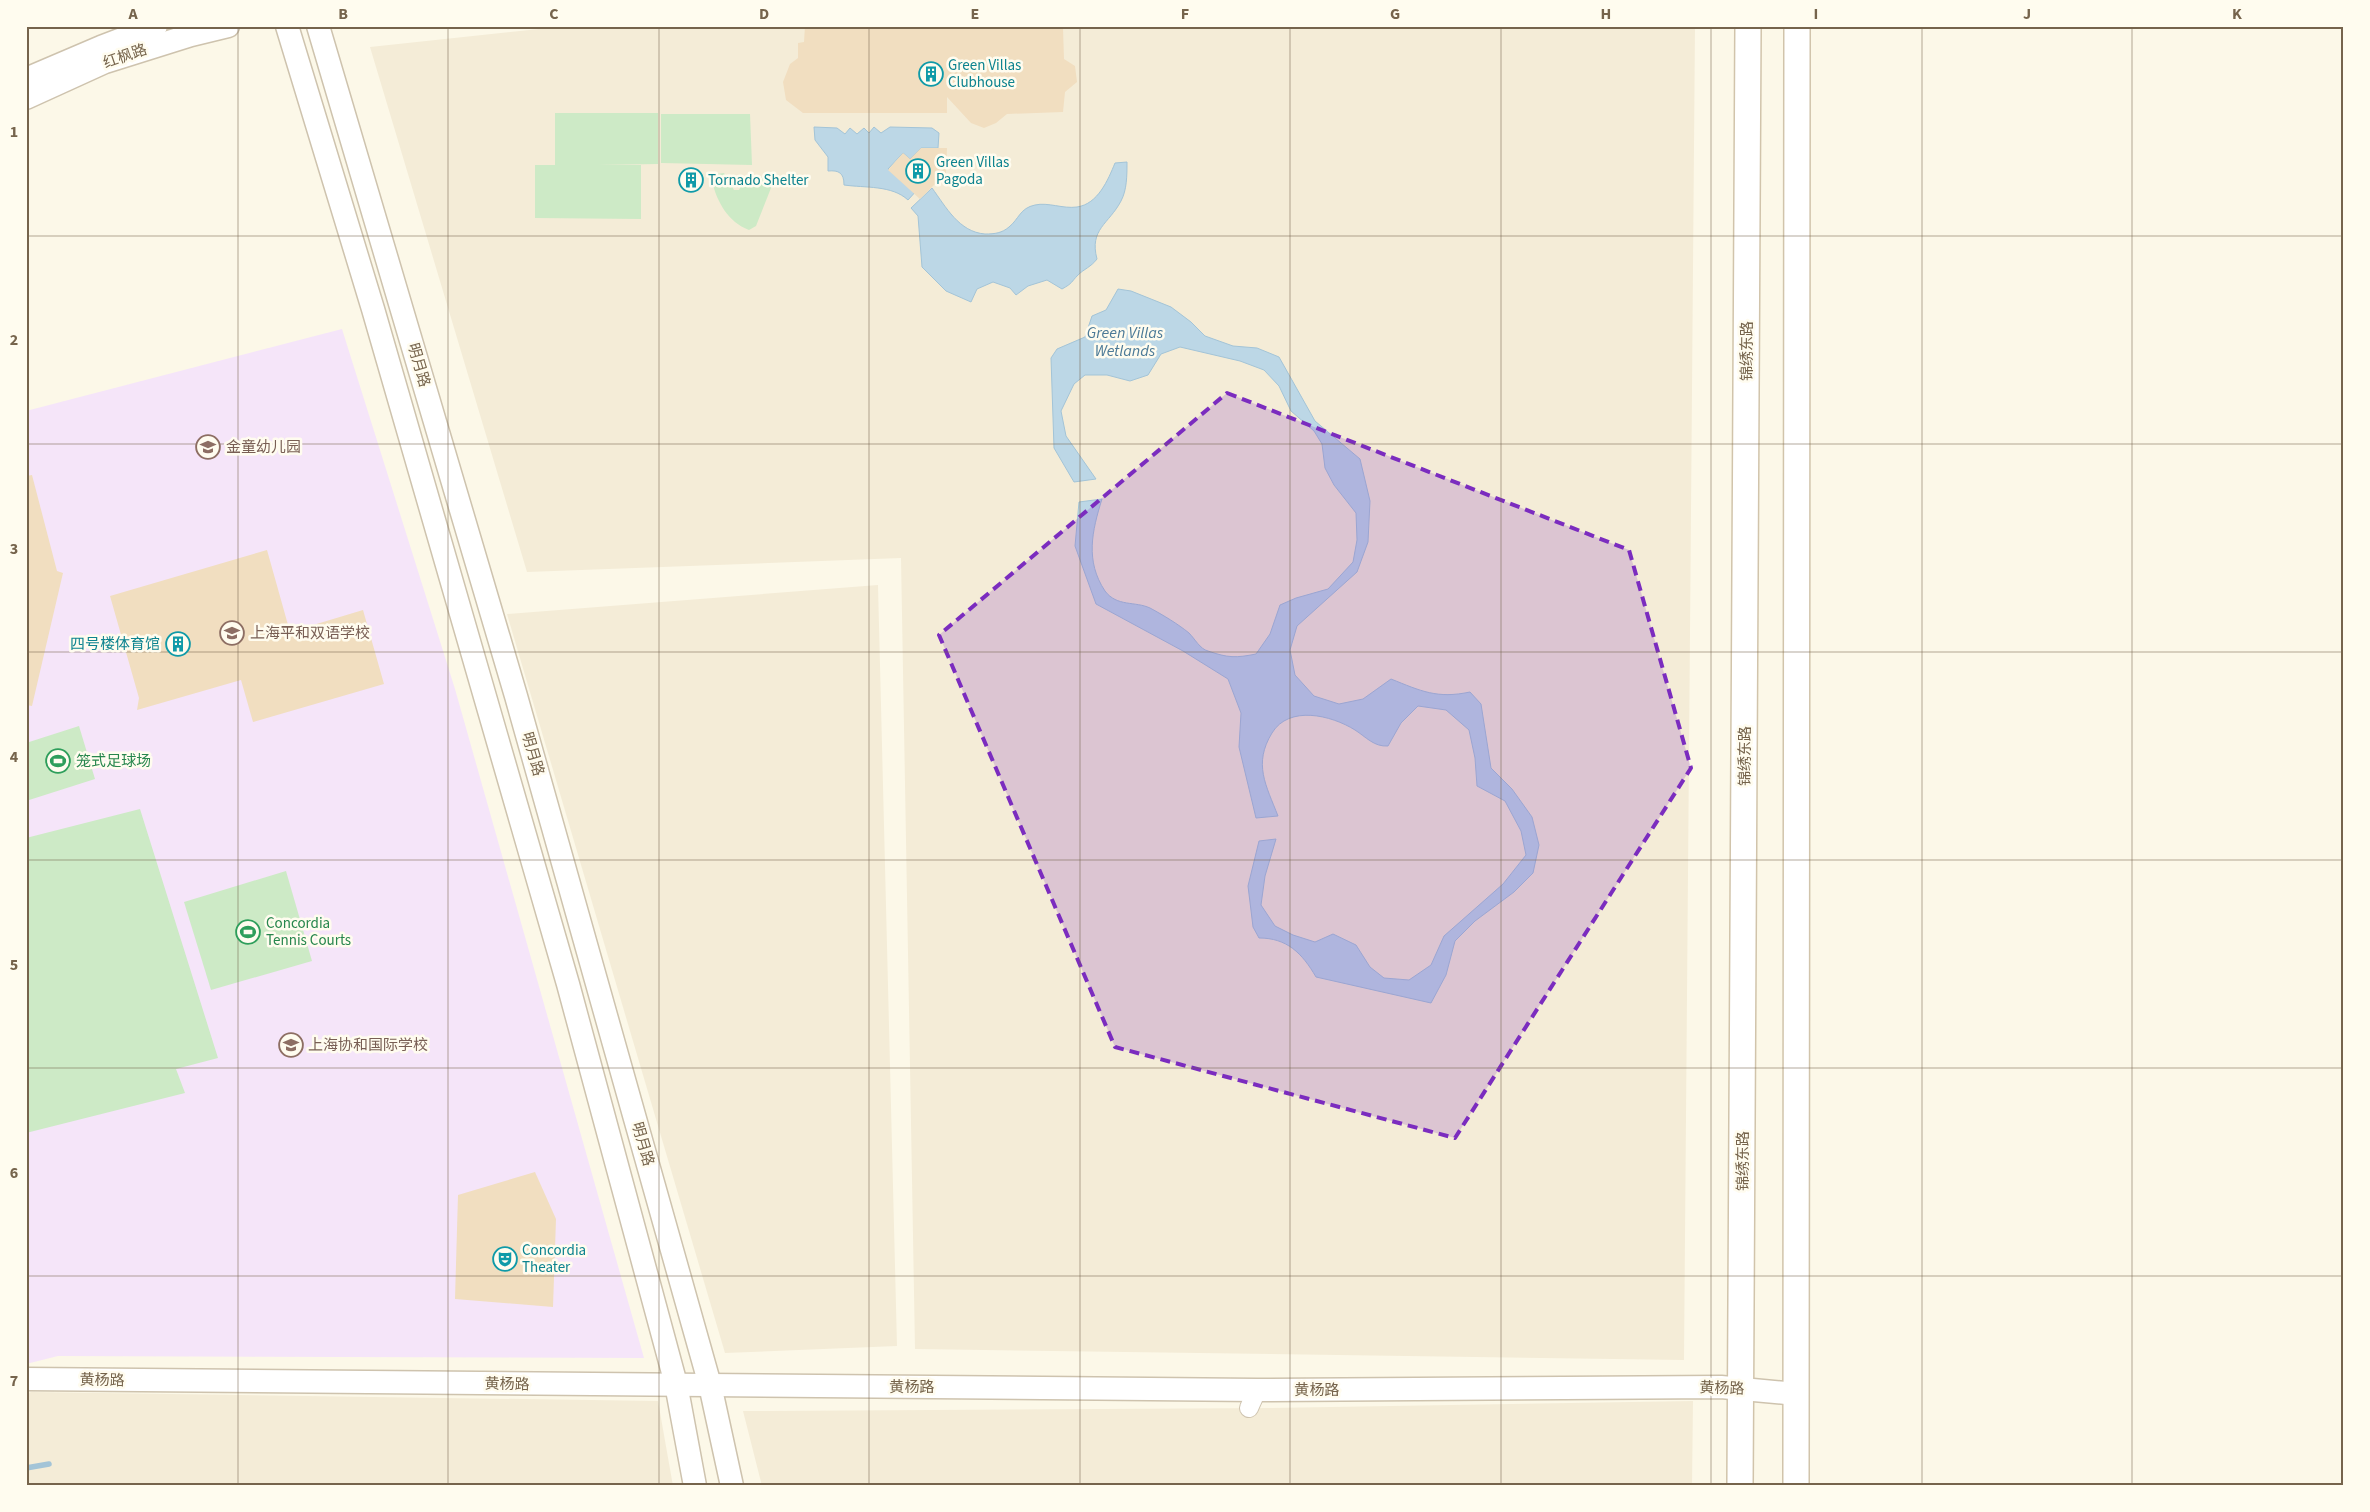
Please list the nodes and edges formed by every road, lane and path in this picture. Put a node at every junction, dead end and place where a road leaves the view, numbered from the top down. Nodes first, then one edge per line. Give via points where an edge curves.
1 (156, 26) edge
2 (228, 26) edge
3 (287, 26) edge
4 (318, 26) edge
5 (1748, 26) edge
6 (1797, 26) edge
7 (26, 79) edge
8 (26, 98) edge
9 (26, 1379) edge
10 (676, 1384) junction
11 (710, 1385) junction
12 (1742, 1387) junction
13 (1797, 1394) junction
14 (695, 1486) edge
15 (732, 1486) edge
16 (1740, 1486) edge
17 (1796, 1486) edge

1 - 7 street, 红枫路
2 - 8 street, 红枫路 via 106,62
3 - 10 street, 明月路 via 497,735
4 - 11 street, 明月路 via 516,696
5 - 12 main road, 锦绣东路
6 - 13 main road
9 - 10 street, 黄杨路
10 - 11 street, 黄杨路
10 - 14 street, 明月路
11 - 12 street, 黄杨路 via 1253,1399
11 - 15 street, 明月路
12 - 13 street, 黄杨路
12 - 16 main road, 锦绣东路
13 - 17 main road

